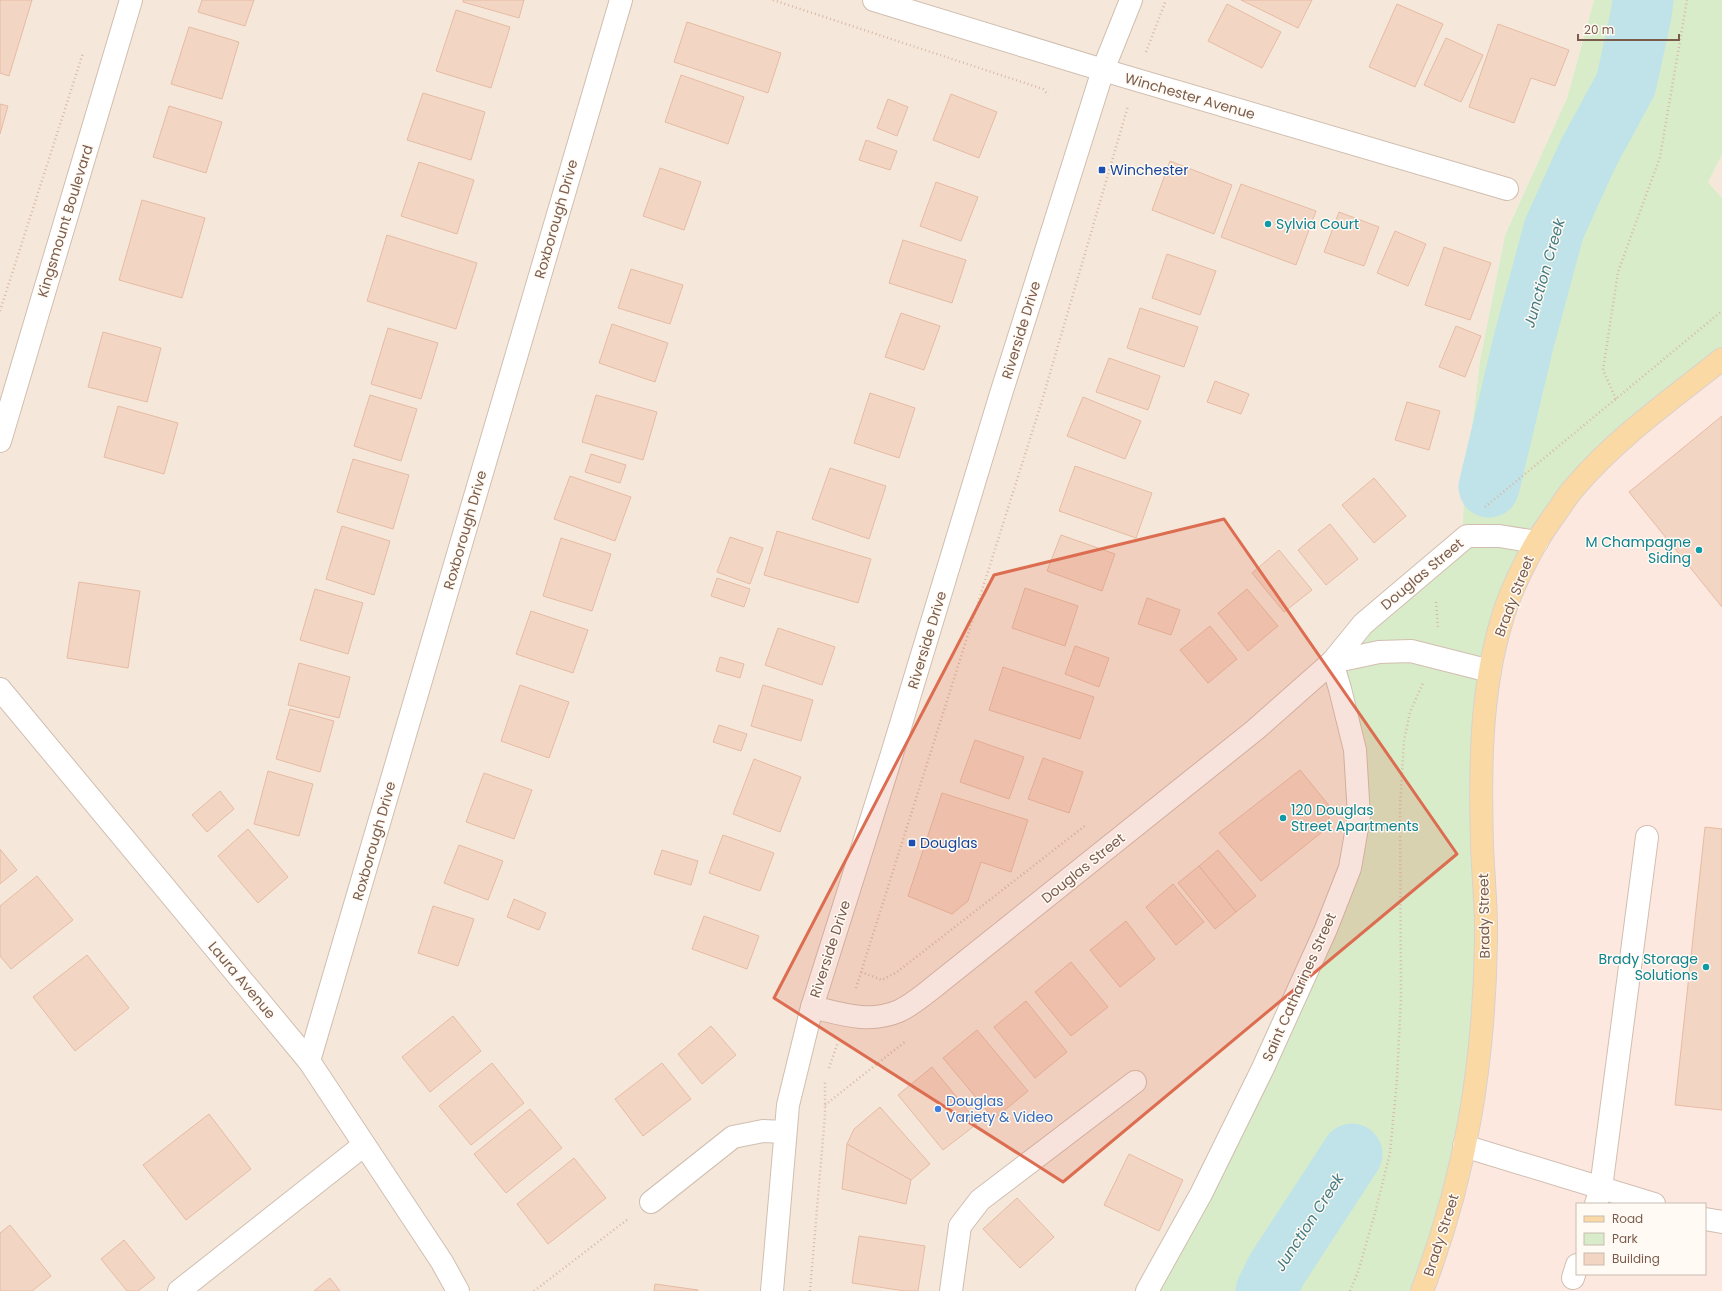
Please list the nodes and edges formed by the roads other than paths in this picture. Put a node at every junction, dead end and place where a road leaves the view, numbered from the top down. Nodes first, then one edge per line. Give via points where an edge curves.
1 (131, 0) edge
2 (621, 0) edge
3 (874, 0) edge
4 (1131, 0) edge
5 (1103, 70) junction
6 (1506, 189) dead end
7 (1722, 359) edge
8 (0, 441) edge
9 (1537, 542) junction
10 (1332, 662) junction
11 (1490, 671) junction
12 (0, 688) edge
13 (1647, 837) dead end
14 (812, 1007) junction
15 (309, 1061) junction
16 (1135, 1082) dead end
17 (785, 1132) junction
18 (364, 1145) junction
19 (1464, 1146) junction
20 (1599, 1196) edge
21 (651, 1202) road end
22 (1647, 1203) edge
23 (1706, 1219) edge
24 (1722, 1222) edge
25 (179, 1291) edge
26 (458, 1291) edge
27 (772, 1291) edge
28 (951, 1291) edge
29 (1147, 1291) edge
30 (1422, 1291) edge

1 - 8 street, Kingsmount Boulevard
2 - 15 street, Roxborough Drive
3 - 5 street, Winchester Avenue
4 - 5 street, Riverside Drive
5 - 6 street, Winchester Avenue
5 - 14 street, Riverside Drive
7 - 9 main road via 1620,441 1574,488
9 - 10 street, Douglas Street via 1499,536 1467,536 1363,624
9 - 11 main road, Brady Street via 1501,622
10 - 11 street, Douglas Street via 1379,652 1411,651
10 - 14 street, Douglas Street via 1255,730 930,990 900,1011 874,1018 847,1016
10 - 29 street, Saint Catharines Street via 1355,750 1359,816 1350,868 1326,929 1263,1068 1202,1194
11 - 19 main road, Brady Street via 1482,754 1486,940 1482,1026 1475,1093
12 - 15 street, Laura Avenue
13 - 20 street
14 - 17 street, Riverside Drive via 788,1105
15 - 18 street, Laura Avenue
16 - 28 street via 980,1200 960,1226
17 - 21 street via 763,1131 732,1137
17 - 27 street, Riverside Drive
18 - 25 street
18 - 26 street, Laura Avenue via 442,1262
19 - 20 street
19 - 30 main road, Brady Street via 1456,1190
20 - 22 street
23 - 24 street

